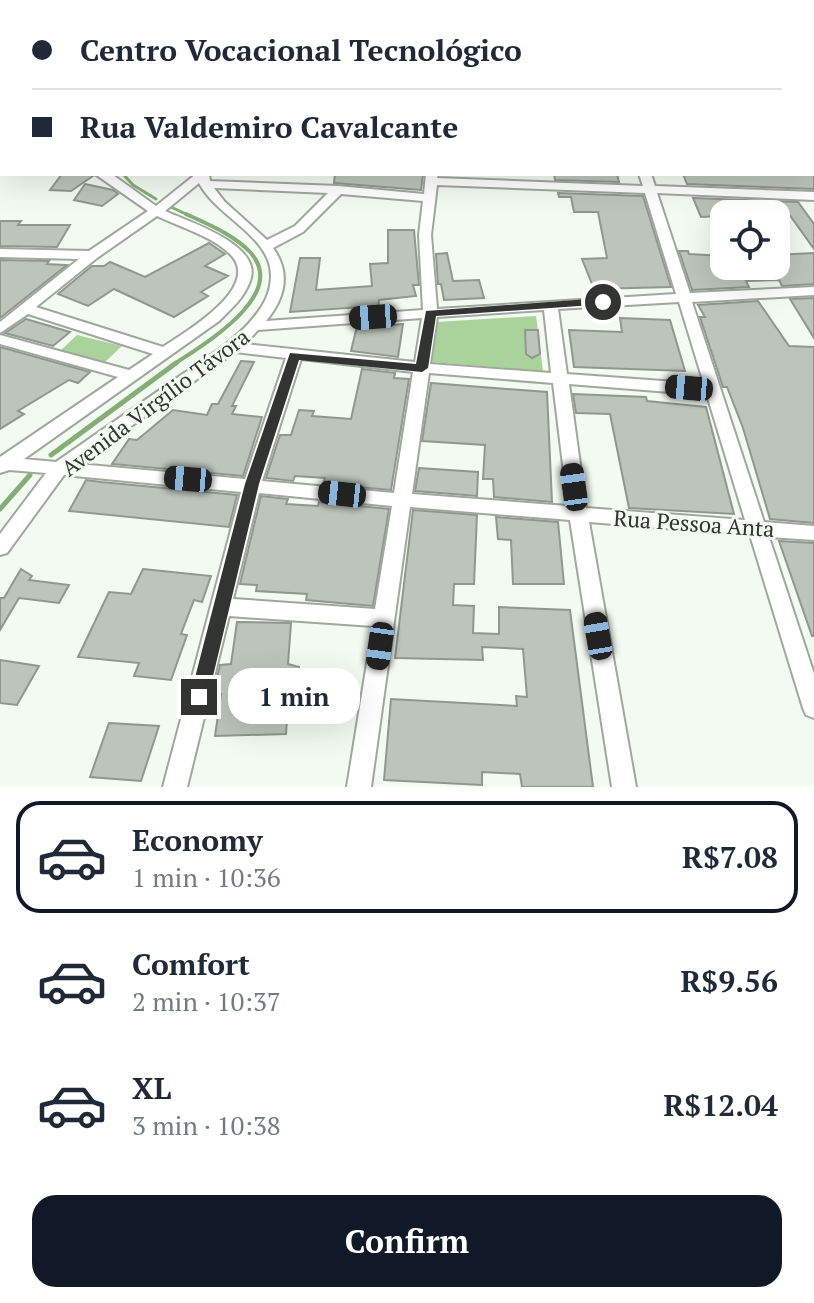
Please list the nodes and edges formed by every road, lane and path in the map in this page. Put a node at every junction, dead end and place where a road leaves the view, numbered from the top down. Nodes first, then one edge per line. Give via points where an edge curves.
1 (104, 176) edge
2 (203, 178) edge
3 (647, 182) edge
4 (430, 185) edge
5 (338, 190) junction
6 (814, 196) edge
7 (157, 211) junction
8 (266, 246) junction
9 (0, 253) edge
10 (92, 255) junction
11 (814, 291) edge
12 (682, 298) junction
13 (550, 305) junction
14 (25, 308) junction
15 (430, 313) junction
16 (257, 326) junction
17 (0, 329) edge
18 (0, 339) edge
19 (232, 347) junction
20 (163, 352) junction
21 (294, 356) junction
22 (422, 368) junction
23 (131, 376) junction
24 (558, 378) junction
25 (711, 390) junction
26 (1, 465) edge
27 (61, 467) junction
28 (252, 484) junction
29 (402, 500) junction
30 (578, 514) junction
31 (757, 528) junction
32 (814, 533) edge
33 (0, 548) edge
34 (222, 607) junction
35 (384, 618) junction
36 (812, 698) edge
37 (175, 787) edge
38 (359, 787) edge
39 (624, 787) edge

1 - 7 street, Avenida Virgílio Távora
2 - 5 street
2 - 7 street
2 - 8 street via 218,204
3 - 4 street
3 - 6 street
3 - 12 street
4 - 5 street
4 - 15 street via 425,235
5 - 8 street via 299,229
7 - 10 street
7 - 20 street, Avenida Virgílio Távora via 221,241 239,254 246,269 234,301
8 - 16 street, Avenida Virgílio Távora via 278,278 274,303
9 - 10 street
10 - 14 street
11 - 12 street
12 - 13 street
12 - 25 street
13 - 15 street
13 - 24 street
14 - 17 street
14 - 20 street
15 - 16 street
15 - 22 street
16 - 19 street, Avenida Virgílio Távora
18 - 23 street
19 - 21 street
19 - 27 street, Avenida Virgílio Távora
20 - 23 street, Avenida Virgílio Távora
21 - 22 street
21 - 28 street
22 - 24 street
22 - 29 street
23 - 26 street, Avenida Virgílio Távora
24 - 25 street
24 - 30 street
25 - 31 street
26 - 27 street, Rua Pessoa Anta
27 - 28 street, Rua Pessoa Anta
27 - 33 street, Avenida Virgílio Távora
28 - 29 street, Rua Pessoa Anta
28 - 34 street
29 - 30 street, Rua Pessoa Anta
29 - 35 street
30 - 31 street, Rua Pessoa Anta
30 - 39 street
31 - 32 street, Rua Pessoa Anta
31 - 36 street
34 - 35 street
34 - 37 street
35 - 38 street

